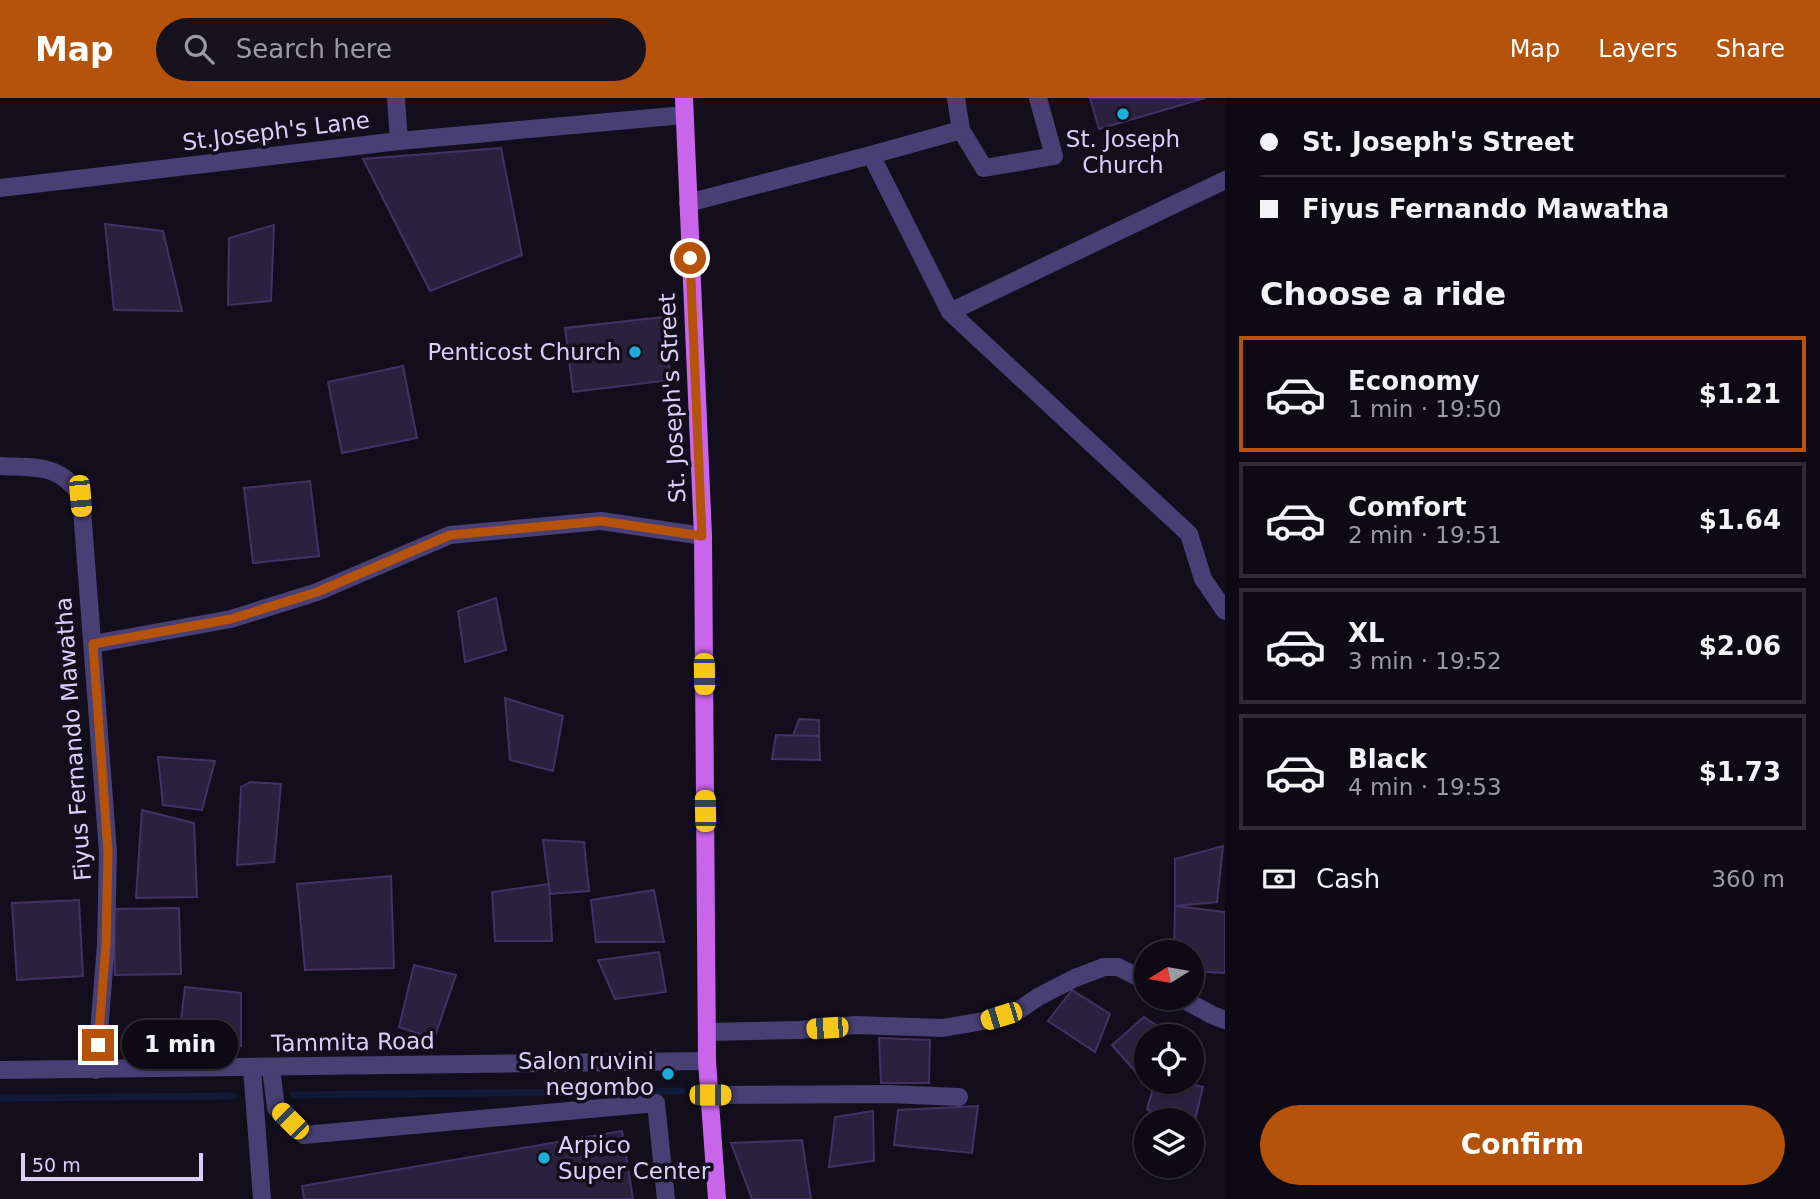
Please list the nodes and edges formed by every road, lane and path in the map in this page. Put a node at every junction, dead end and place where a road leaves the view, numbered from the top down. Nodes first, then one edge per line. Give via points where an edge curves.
1 (396, 98) edge
2 (956, 98) edge
3 (1038, 98) edge
4 (684, 106) edge
5 (961, 130) junction
6 (399, 141) junction
7 (872, 155) junction
8 (1225, 180) edge
9 (0, 188) edge
10 (688, 203) junction
11 (950, 312) junction
12 (0, 466) edge
13 (702, 536) junction
14 (1225, 611) edge
15 (93, 644) junction
16 (1134, 975) edge
17 (1203, 1010) edge
18 (1225, 1020) edge
19 (707, 1032) junction
20 (707, 1061) junction
21 (252, 1068) junction
22 (271, 1068) junction
23 (0, 1070) edge
24 (96, 1070) junction
25 (710, 1095) junction
26 (959, 1097) dead end
27 (262, 1199) edge
28 (666, 1199) edge
29 (718, 1199) edge

1 - 6 street
2 - 5 street
3 - 5 street via 1054,156 984,168
4 - 6 street, St.Joseph's Lane
4 - 10 main road, St. Joseph's Street
5 - 7 street
6 - 9 street, St.Joseph's Lane
7 - 10 street
7 - 11 street
8 - 11 street
10 - 13 main road, St. Joseph's Street
11 - 14 street via 1189,534 1203,579
12 - 15 street, Fiyus Fernando Mawatha via 50,470 71,482 80,496
13 - 15 street via 601,521 450,535 317,592 231,619
13 - 19 main road, St. Joseph's Street
15 - 24 street, Fiyus Fernando Mawatha via 108,852
16 - 19 street via 1118,967 1104,967 1050,990 1019,1010 943,1028 855,1025
17 - 18 street
19 - 20 main road, St. Joseph's Street
20 - 22 street, Tammita Road
20 - 25 main road, St. Joseph's Street
21 - 22 street, Tammita Road
21 - 24 street, Tammita Road
21 - 27 street
22 - 28 street via 276,1108 304,1135 656,1103
23 - 24 street, Tammita Road
25 - 26 street
25 - 29 main road, St. Joseph's Street

